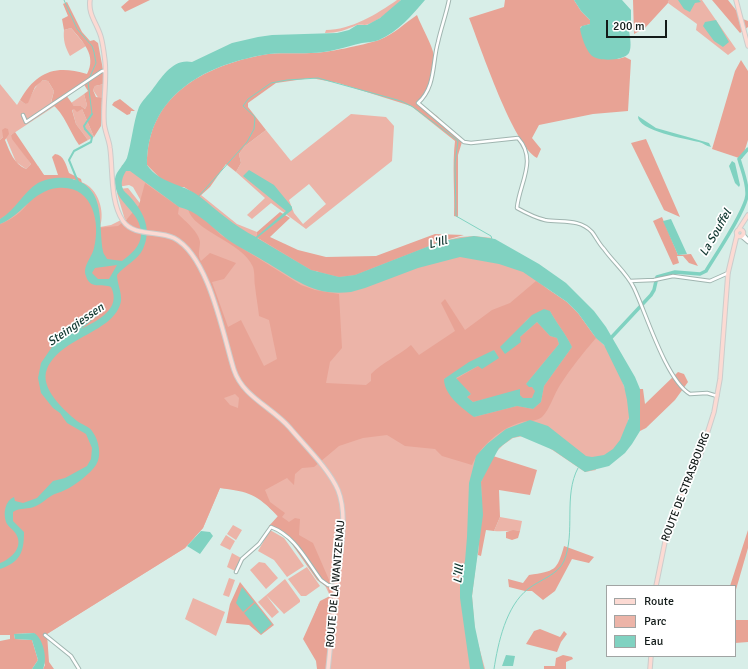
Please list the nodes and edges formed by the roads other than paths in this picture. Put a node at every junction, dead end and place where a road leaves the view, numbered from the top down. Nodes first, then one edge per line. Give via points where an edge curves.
1 (90, 0) edge
2 (449, 0) edge
3 (736, 0) edge
4 (748, 46) edge
5 (105, 71) junction
6 (23, 115) dead end
7 (747, 216) edge
8 (740, 233) junction
9 (748, 241) edge
10 (728, 272) junction
11 (630, 281) junction
12 (717, 396) junction
13 (236, 572) dead end
14 (656, 585) edge
15 (336, 586) junction
16 (45, 635) dead end
17 (651, 657) edge
18 (79, 669) edge
19 (328, 669) edge
20 (650, 669) edge

1 - 5 main road, ROUTE DE LA WANTZENAU via 91,15 102,42
2 - 11 street via 428,92 418,102 464,142 518,138 528,163 517,208 543,219 567,221 587,228
3 - 4 main road
5 - 6 street via 26,122
5 - 15 main road, ROUTE DE LA WANTZENAU via 104,120 110,146 112,184 123,221 140,232 169,236 188,250 212,293 238,381 285,422 336,486 342,508
7 - 8 main road
8 - 9 street
8 - 10 main road, ROUTE DE STRASBOURG via 734,245
10 - 11 street via 710,281 679,276
10 - 12 main road, ROUTE DE STRASBOURG
11 - 12 street via 655,341 682,389 694,395 704,393
12 - 14 main road, ROUTE DE STRASBOURG via 703,449 667,534
13 - 15 street via 242,559 259,544 271,527 291,539 321,580 328,585
15 - 19 main road, ROUTE DE LA WANTZENAU
16 - 18 street via 71,656
17 - 20 main road

